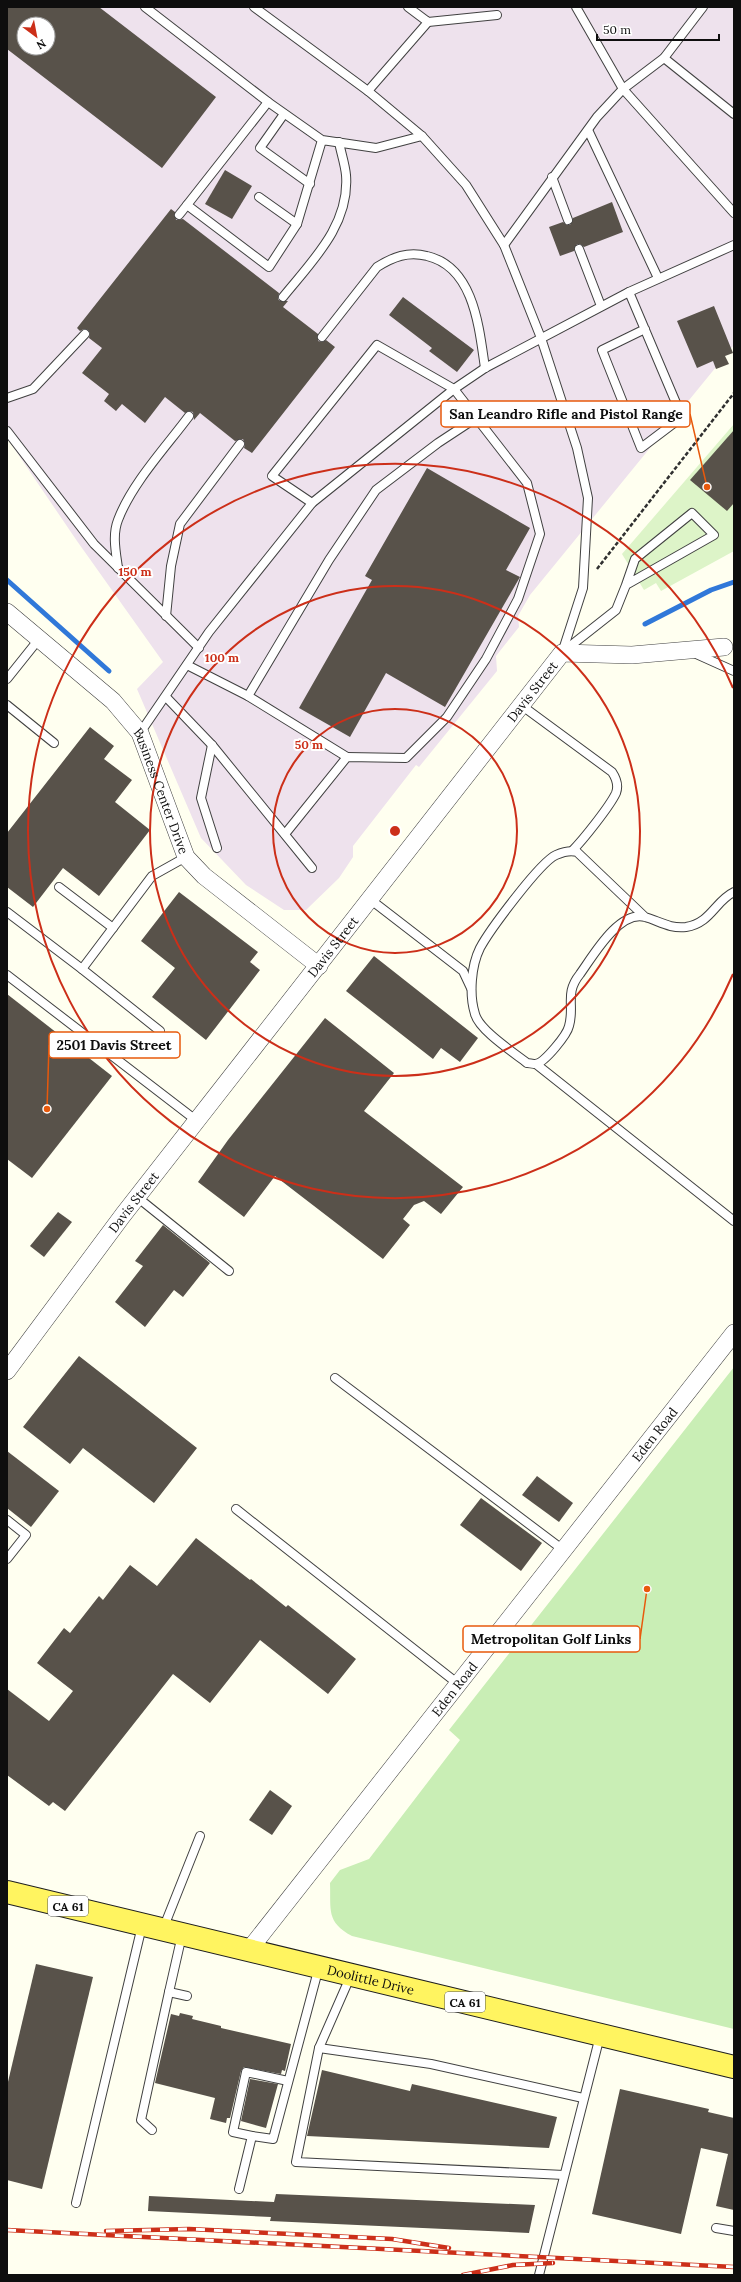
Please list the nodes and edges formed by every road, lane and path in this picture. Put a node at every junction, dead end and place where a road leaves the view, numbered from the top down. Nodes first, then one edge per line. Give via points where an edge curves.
1 (145, 7) edge
2 (254, 7) edge
3 (408, 7) edge
4 (576, 7) edge
5 (703, 7) edge
6 (497, 15) dead end
7 (428, 22) junction
8 (664, 58) junction
9 (623, 90) junction
10 (368, 91) junction
11 (268, 102) junction
12 (284, 114) junction
13 (734, 114) edge
14 (588, 130) junction
15 (422, 136) junction
16 (322, 140) junction
17 (339, 142) junction
18 (552, 177) junction
19 (310, 184) junction
20 (260, 197) dead end
21 (187, 206) junction
22 (734, 213) edge
23 (179, 215) dead end
24 (568, 220) dead end
25 (297, 224) junction
26 (504, 245) junction
27 (734, 245) edge
28 (579, 249) dead end
29 (658, 278) junction
30 (629, 292) junction
31 (283, 296) dead end
32 (601, 306) junction
33 (645, 329) junction
34 (85, 334) dead end
35 (322, 337) dead end
36 (540, 338) junction
37 (485, 368) junction
38 (454, 389) junction
39 (734, 393) edge
40 (7, 398) edge
41 (189, 416) dead end
42 (476, 418) junction
43 (7, 431) edge
44 (240, 444) dead end
45 (312, 503) junction
46 (118, 568) junction
47 (626, 585) junction
48 (583, 588) junction
49 (7, 612) edge
50 (166, 616) junction
51 (39, 639) junction
52 (724, 647) dead end
53 (199, 648) junction
54 (688, 650) junction
55 (562, 653) junction
56 (187, 665) junction
57 (734, 670) edge
58 (8, 675) edge
59 (248, 696) junction
60 (166, 697) junction
61 (7, 705) edge
62 (521, 705) junction
63 (140, 732) junction
64 (54, 743) dead end
65 (212, 745) junction
66 (347, 757) junction
67 (285, 834) junction
68 (217, 848) dead end
69 (572, 851) junction
70 (186, 857) junction
71 (312, 868) dead end
72 (59, 887) dead end
73 (734, 892) edge
74 (370, 900) junction
75 (7, 912) edge
76 (644, 917) junction
77 (113, 928) junction
78 (319, 966) junction
79 (82, 969) junction
80 (7, 975) edge
81 (471, 989) junction
82 (160, 1031) dead end
83 (536, 1064) junction
84 (197, 1121) junction
85 (137, 1197) junction
86 (734, 1221) edge
87 (230, 1271) dead end
88 (734, 1333) edge
89 (7, 1370) edge
90 (335, 1378) dead end
91 (236, 1509) dead end
92 (7, 1520) edge
93 (562, 1549) junction
94 (7, 1559) edge
95 (457, 1683) junction
96 (200, 1836) dead end
97 (7, 1892) edge
98 (142, 1926) junction
99 (173, 1932) junction
100 (249, 1950) junction
101 (319, 1967) junction
102 (351, 1974) junction
103 (169, 1992) junction
104 (187, 1996) dead end
105 (600, 2035) junction
106 (319, 2048) junction
107 (734, 2067) edge
108 (288, 2082) junction
109 (583, 2098) junction
110 (152, 2130) dead end
111 (252, 2136) junction
112 (564, 2175) junction
113 (239, 2189) dead end
114 (76, 2204) dead end
115 (716, 2228) dead end
116 (734, 2231) edge
117 (539, 2275) edge

1 - 11 lane
2 - 10 lane
3 - 7 lane
4 - 9 lane
5 - 8 lane
6 - 7 lane
7 - 10 lane
8 - 9 lane
8 - 13 lane
9 - 14 lane
9 - 22 lane
10 - 15 lane
11 - 12 lane
11 - 21 lane
12 - 16 lane
12 - 19 lane via 260,148
14 - 18 lane
14 - 29 lane
15 - 17 lane via 376,148
15 - 26 lane via 466,184
16 - 17 lane
16 - 19 lane
17 - 31 lane via 346,175 344,204 332,235
18 - 24 lane
18 - 26 lane
19 - 25 lane
20 - 25 lane
21 - 23 lane
21 - 25 lane via 269,267
26 - 36 lane
27 - 29 lane
28 - 32 lane
29 - 30 lane
30 - 32 lane
30 - 33 lane
32 - 36 lane
33 - 33 lane via 682,417 640,448 602,350
34 - 40 lane via 33,389
35 - 37 lane via 377,267 406,254 422,254 446,262 466,287 474,309
36 - 37 lane
36 - 48 lane via 577,448 588,498
37 - 38 lane
38 - 42 lane
38 - 45 lane
38 - 45 lane via 377,345 272,476
39 - 48 path
41 - 46 lane via 138,485 117,520 115,541
42 - 59 lane via 376,490 329,560
42 - 66 lane via 527,483 540,534 518,598 486,659 447,717 406,758
43 - 46 lane via 94,544
44 - 50 lane via 180,524 171,566
45 - 53 lane
46 - 50 lane
47 - 47 lane via 700,543 714,535 692,513 635,559
47 - 55 lane via 616,610
48 - 55 lane
49 - 51 street, Business Center Drive
50 - 53 lane
51 - 58 lane
51 - 63 street, Business Center Drive via 113,701
52 - 54 street, Davis Street
53 - 56 lane
54 - 55 street, Davis Street via 632,655
54 - 57 lane
55 - 62 street, Davis Street
56 - 59 lane
56 - 60 lane
59 - 66 lane
60 - 63 lane
60 - 65 lane
61 - 64 lane
62 - 69 lane via 612,772 616,779 616,792
62 - 74 street, Davis Street
63 - 70 street, Business Center Drive
65 - 67 lane
65 - 68 lane via 201,798
66 - 67 lane
67 - 71 lane
69 - 76 lane via 577,852
69 - 81 lane via 555,855 536,872 522,890 480,949
70 - 77 lane via 152,876
70 - 78 street, Business Center Drive via 204,876
72 - 77 lane
73 - 76 lane via 729,894 707,918 686,927 666,926
74 - 78 street, Davis Street
74 - 81 lane via 463,971
75 - 79 lane
76 - 83 lane via 627,919 620,923 572,985 569,1028 546,1058
77 - 79 lane
78 - 84 street, Davis Street
79 - 82 lane
80 - 84 lane
81 - 83 lane via 478,1023 527,1063
83 - 86 lane
84 - 85 street, Davis Street
85 - 87 lane
85 - 89 street, Davis Street
88 - 93 street, Eden Road
90 - 93 lane
91 - 95 lane
92 - 94 lane via 26,1535
93 - 95 street, Eden Road
95 - 100 street, Eden Road
96 - 99 lane
97 - 98 main road, Doolittle Drive / CA 61
98 - 99 main road, Doolittle Drive / CA 61
98 - 114 lane
99 - 100 main road, Doolittle Drive / CA 61
99 - 103 lane
100 - 101 main road, Doolittle Drive / CA 61
101 - 102 main road, Doolittle Drive / CA 61
101 - 108 lane
102 - 105 main road, Doolittle Drive / CA 61
102 - 106 lane via 342,2001
103 - 104 lane
103 - 110 lane via 141,2120
105 - 107 main road, Doolittle Drive / CA 61
105 - 109 lane
106 - 109 lane via 430,2064
106 - 112 lane via 296,2162
108 - 111 lane via 273,2139
108 - 111 lane via 246,2072 233,2132
109 - 112 lane
111 - 113 lane
112 - 117 lane
115 - 116 lane

